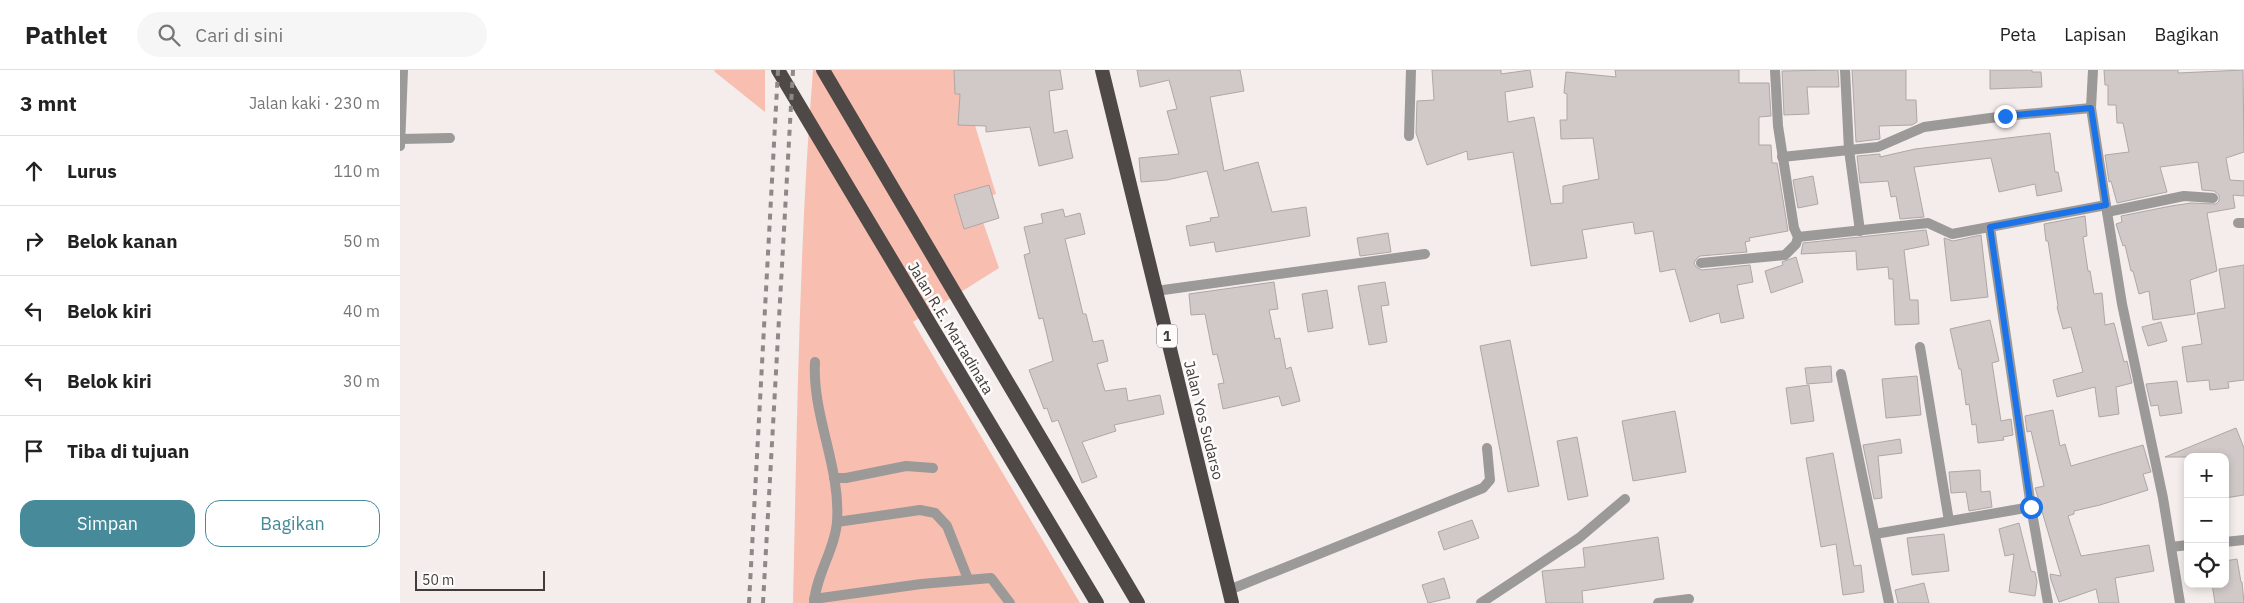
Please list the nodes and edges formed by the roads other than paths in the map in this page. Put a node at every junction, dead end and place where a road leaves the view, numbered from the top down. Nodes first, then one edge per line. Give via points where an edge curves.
1 (403, 70) edge
2 (778, 70) edge
3 (822, 70) edge
4 (1102, 70) edge
5 (1411, 70) edge
6 (1775, 70) edge
7 (1845, 70) edge
8 (2093, 70) edge
9 (2091, 108) junction
10 (400, 136) edge
11 (1408, 136) dead end
12 (450, 138) dead end
13 (400, 146) edge
14 (1849, 150) junction
15 (1782, 157) junction
16 (2213, 198) dead end
17 (2106, 208) junction
18 (1990, 227) junction
19 (1860, 231) junction
20 (1798, 237) junction
21 (1425, 254) dead end
22 (1701, 263) dead end
23 (1156, 292) junction
24 (1920, 347) dead end
25 (815, 362) dead end
26 (1841, 374) dead end
27 (1487, 448) dead end
28 (933, 468) dead end
29 (834, 478) junction
30 (1625, 499) dead end
31 (2031, 507) junction
32 (1949, 521) junction
33 (837, 522) junction
34 (1875, 534) junction
35 (2244, 540) edge
36 (2229, 542) edge
37 (2184, 545) edge
38 (2171, 547) junction
39 (968, 579) junction
40 (1231, 597) edge
41 (1689, 599) dead end
42 (814, 601) edge
43 (1010, 603) edge
44 (1097, 603) edge
45 (1138, 603) edge
46 (1481, 603) edge
47 (1658, 603) edge
48 (1889, 603) edge
49 (2048, 603) edge
50 (2180, 603) edge

1 - 10 street
2 - 44 highway, Jalan R.E. Martadinata
3 - 45 highway, Jalan R.E. Martadinata
4 - 23 highway, Jalan Yos Sudarso / 1
5 - 11 street
6 - 15 street
7 - 14 street
8 - 9 street
9 - 14 street via 1924,127 1886,145
9 - 17 street
10 - 12 street
10 - 13 street
14 - 15 street
14 - 19 street
15 - 20 street
16 - 17 street via 2184,196
17 - 18 street
17 - 38 street
18 - 19 street via 1952,234 1928,223
18 - 31 street
19 - 20 street
20 - 22 street via 1785,255
21 - 23 street
23 - 40 highway, Jalan Yos Sudarso / 1
24 - 32 street
25 - 29 street via 815,395
26 - 34 street
27 - 40 street via 1490,480 1484,488
28 - 29 street via 906,466
29 - 33 street
30 - 46 street via 1579,538
31 - 32 street
31 - 49 street
32 - 34 street
33 - 39 street via 920,510 935,513 947,526
33 - 42 street
34 - 48 street
35 - 36 street
37 - 38 street
38 - 50 street
39 - 42 street
39 - 43 street via 991,578
41 - 47 street

